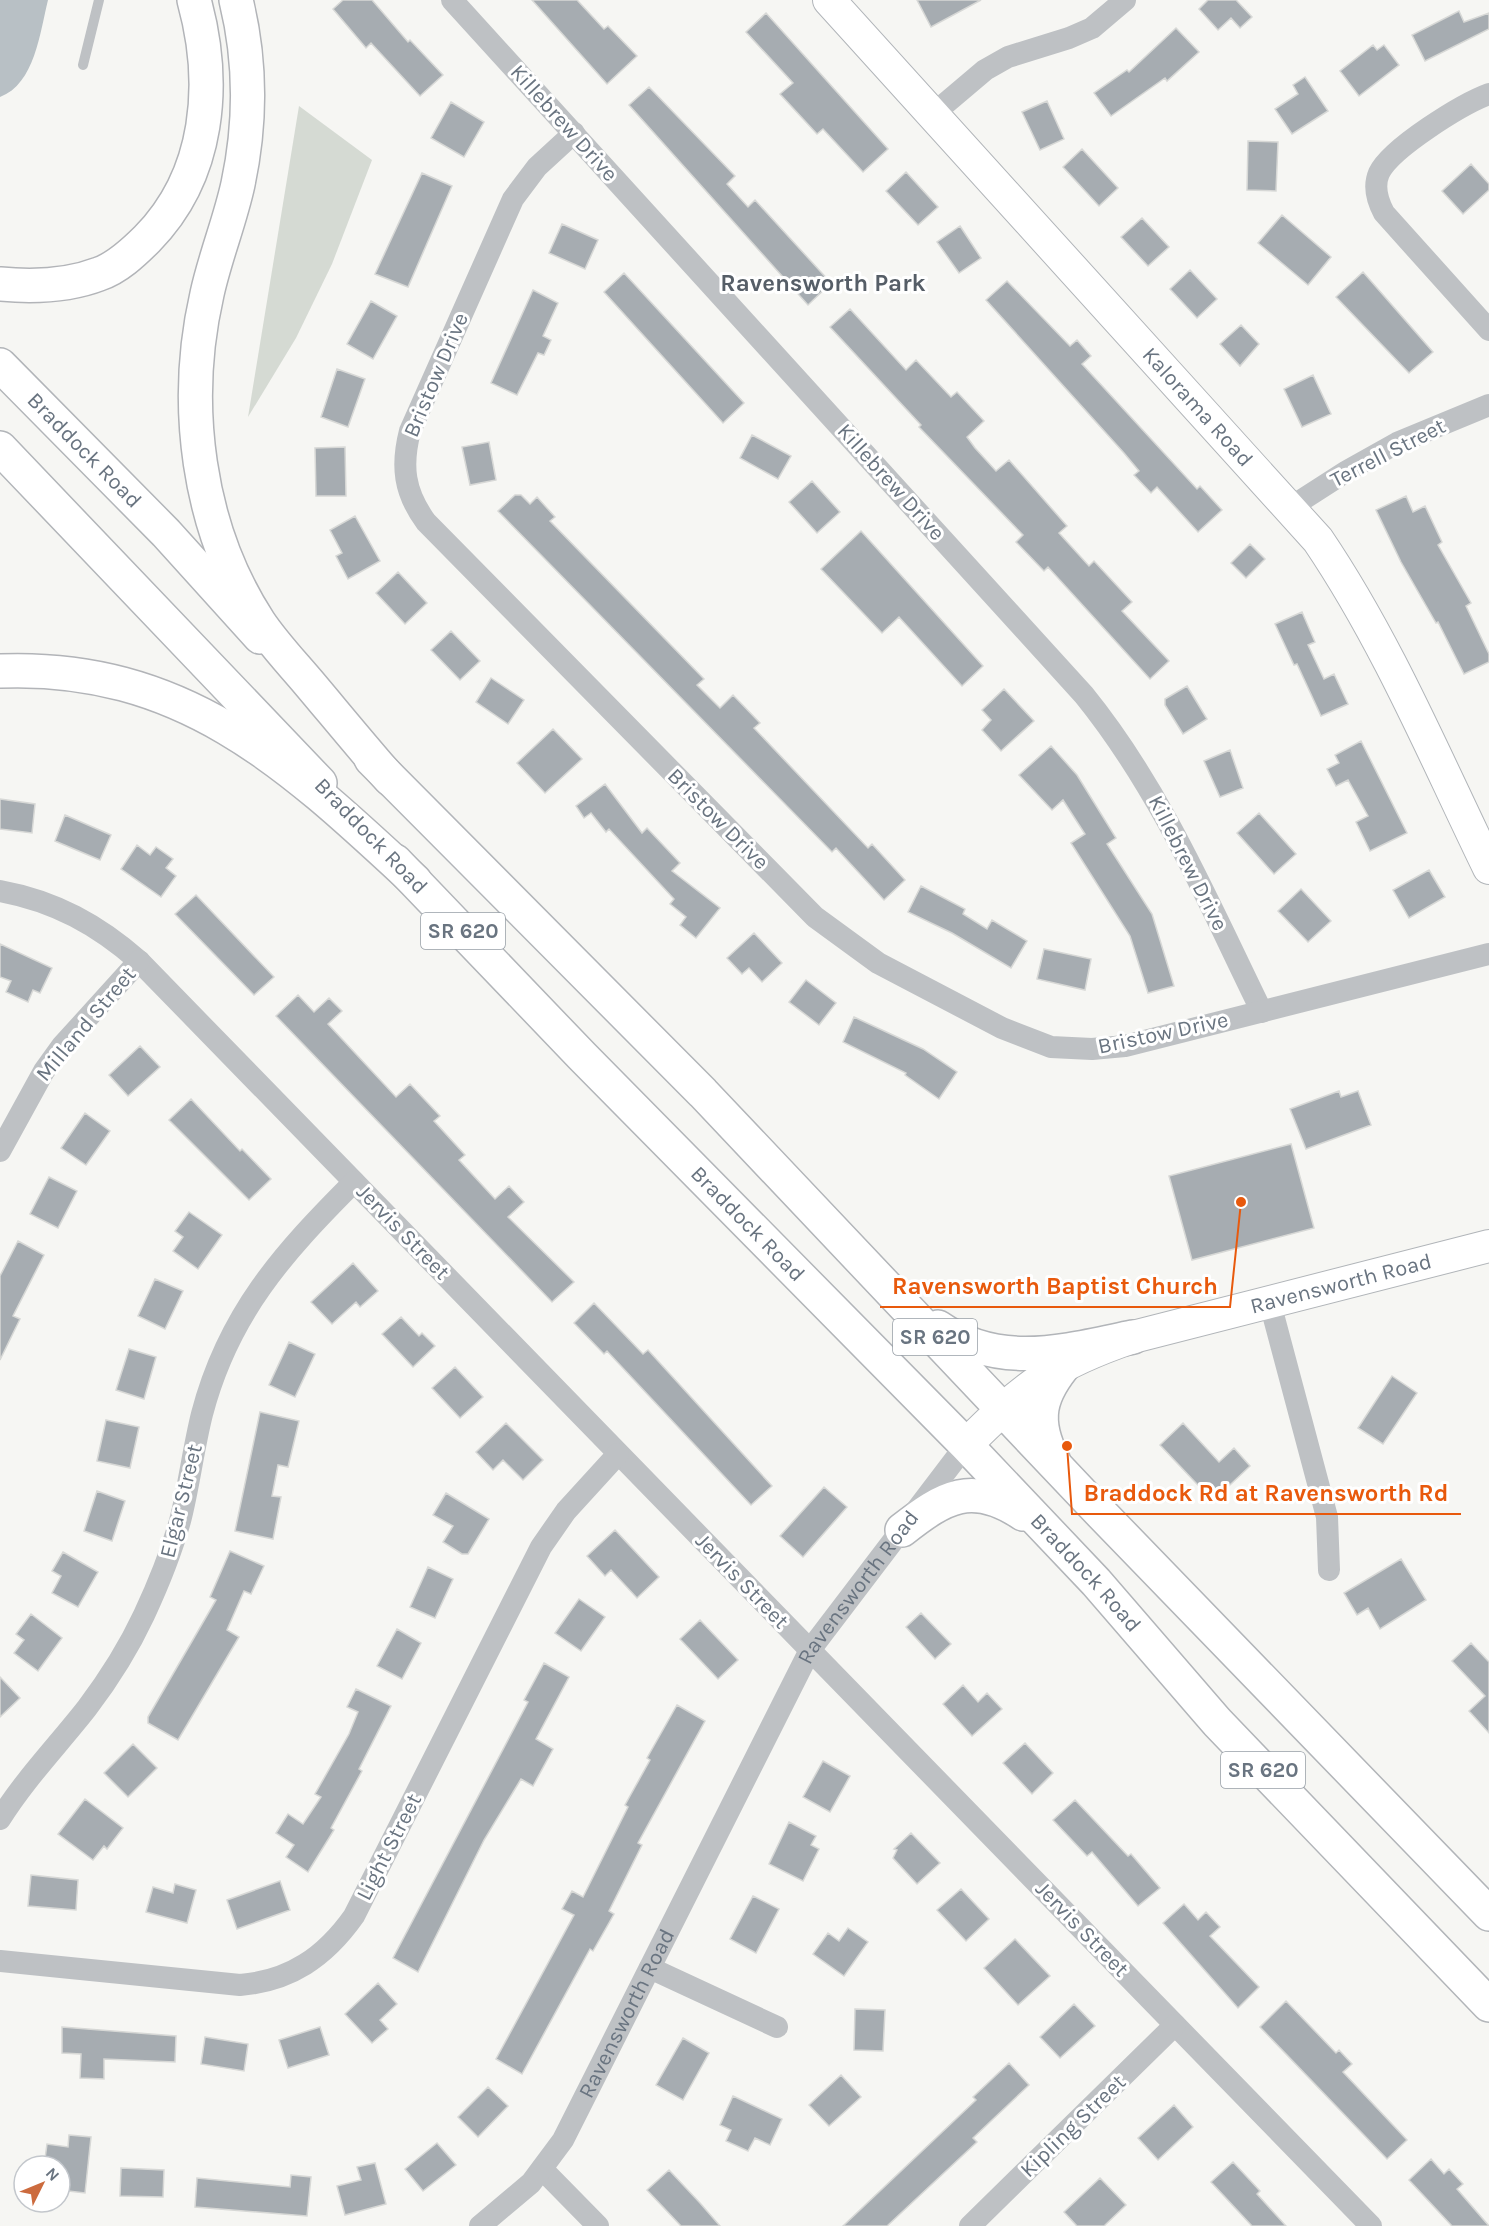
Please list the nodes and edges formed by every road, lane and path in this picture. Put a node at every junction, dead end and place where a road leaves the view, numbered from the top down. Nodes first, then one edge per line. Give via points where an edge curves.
1 (99, 0) edge
2 (194, 0) edge
3 (236, 0) edge
4 (452, 0) edge
5 (829, 0) edge
6 (1125, 0) edge
7 (83, 65) dead end
8 (1489, 94) edge
9 (933, 114) junction
10 (574, 133) junction
11 (0, 284) edge
12 (1489, 330) edge
13 (0, 365) edge
14 (1489, 405) edge
15 (0, 448) edge
16 (1291, 507) junction
17 (0, 671) edge
18 (390, 779) junction
19 (1489, 868) edge
20 (415, 882) junction
21 (0, 891) edge
22 (1489, 954) edge
23 (139, 961) junction
24 (1262, 1012) junction
25 (0, 1151) edge
26 (354, 1182) junction
27 (1489, 1246) edge
28 (867, 1266) junction
29 (1270, 1303) junction
30 (1133, 1337) junction
31 (1067, 1362) junction
32 (1002, 1409) junction
33 (966, 1445) junction
34 (618, 1454) junction
35 (1058, 1468) junction
36 (1045, 1528) junction
37 (902, 1530) junction
38 (1329, 1570) dead end
39 (810, 1650) junction
40 (0, 1819) edge
41 (1489, 1914) edge
42 (0, 1961) edge
43 (650, 1968) junction
44 (1489, 2004) edge
45 (1176, 2025) junction
46 (777, 2027) dead end
47 (543, 2169) junction
48 (977, 2224) edge
49 (480, 2226) edge
50 (598, 2226) edge
51 (1371, 2226) edge

1 - 7 lane
2 - 11 main road via 204,47 203,135 196,161 170,211 136,250 102,274 57,284
3 - 18 main road via 246,55 246,143 197,348 197,433 206,493 217,536 260,623
4 - 10 street, Killebrew Drive
5 - 9 street, Kalorama Road
6 - 9 street via 1092,28 1008,57 985,70
8 - 12 street via 1443,119 1385,163 1375,188 1384,213
9 - 16 street, Kalorama Road
10 - 24 street, Killebrew Drive via 1114,732 1162,808
10 - 24 street, Bristow Drive via 537,167 513,199 410,430 405,452 406,485 426,522 815,917 878,963 1002,1029 1052,1047 1125,1046
13 - 18 main road, Braddock Road / SR 620 via 165,533
14 - 16 street, Terrell Street via 1397,443
15 - 20 main road, Braddock Road / SR 620
16 - 19 street, Kalorama Road via 1344,578 1383,649
17 - 20 main road via 75,674 143,688 185,706 272,756 324,796
18 - 28 main road, Braddock Road / SR 620 via 696,1087
20 - 33 main road, Braddock Road / SR 620
21 - 23 street via 56,906 84,920
22 - 24 street, Bristow Drive
23 - 25 street, Milland Street via 62,1046
23 - 26 street, Jervis Street
26 - 34 street, Jervis Street
26 - 40 street, Elgar Street via 279,1259 233,1331 202,1413 180,1521 144,1616 88,1706
27 - 29 street, Ravensworth Road
28 - 30 main road via 925,1318 977,1348 1041,1354
28 - 32 main road, Braddock Road / SR 620
29 - 30 street, Ravensworth Road
29 - 38 street via 1327,1517
30 - 31 street, Ravensworth Road
31 - 32 street, Ravensworth Road
31 - 35 main road via 1050,1386 1040,1419 1043,1439
32 - 33 street, Ravensworth Road
32 - 35 main road, Braddock Road / SR 620
33 - 36 main road, Braddock Road / SR 620
33 - 37 street, Ravensworth Road
34 - 39 street, Jervis Street
34 - 42 street, Light Street via 566,1511 542,1547 354,1916 322,1954 283,1977 240,1985
35 - 41 main road, Braddock Road / SR 620
36 - 37 main road via 1015,1508 973,1495 951,1497
36 - 44 main road, Braddock Road / SR 620 via 1225,1731
37 - 39 street, Ravensworth Road
39 - 43 street, Ravensworth Road
39 - 45 street, Jervis Street
43 - 46 street
43 - 47 street, Ravensworth Road via 563,2140
45 - 48 street, Kipling Street
45 - 51 street, Jervis Street
47 - 49 street, Ravensworth Road via 500,2212
47 - 50 street

